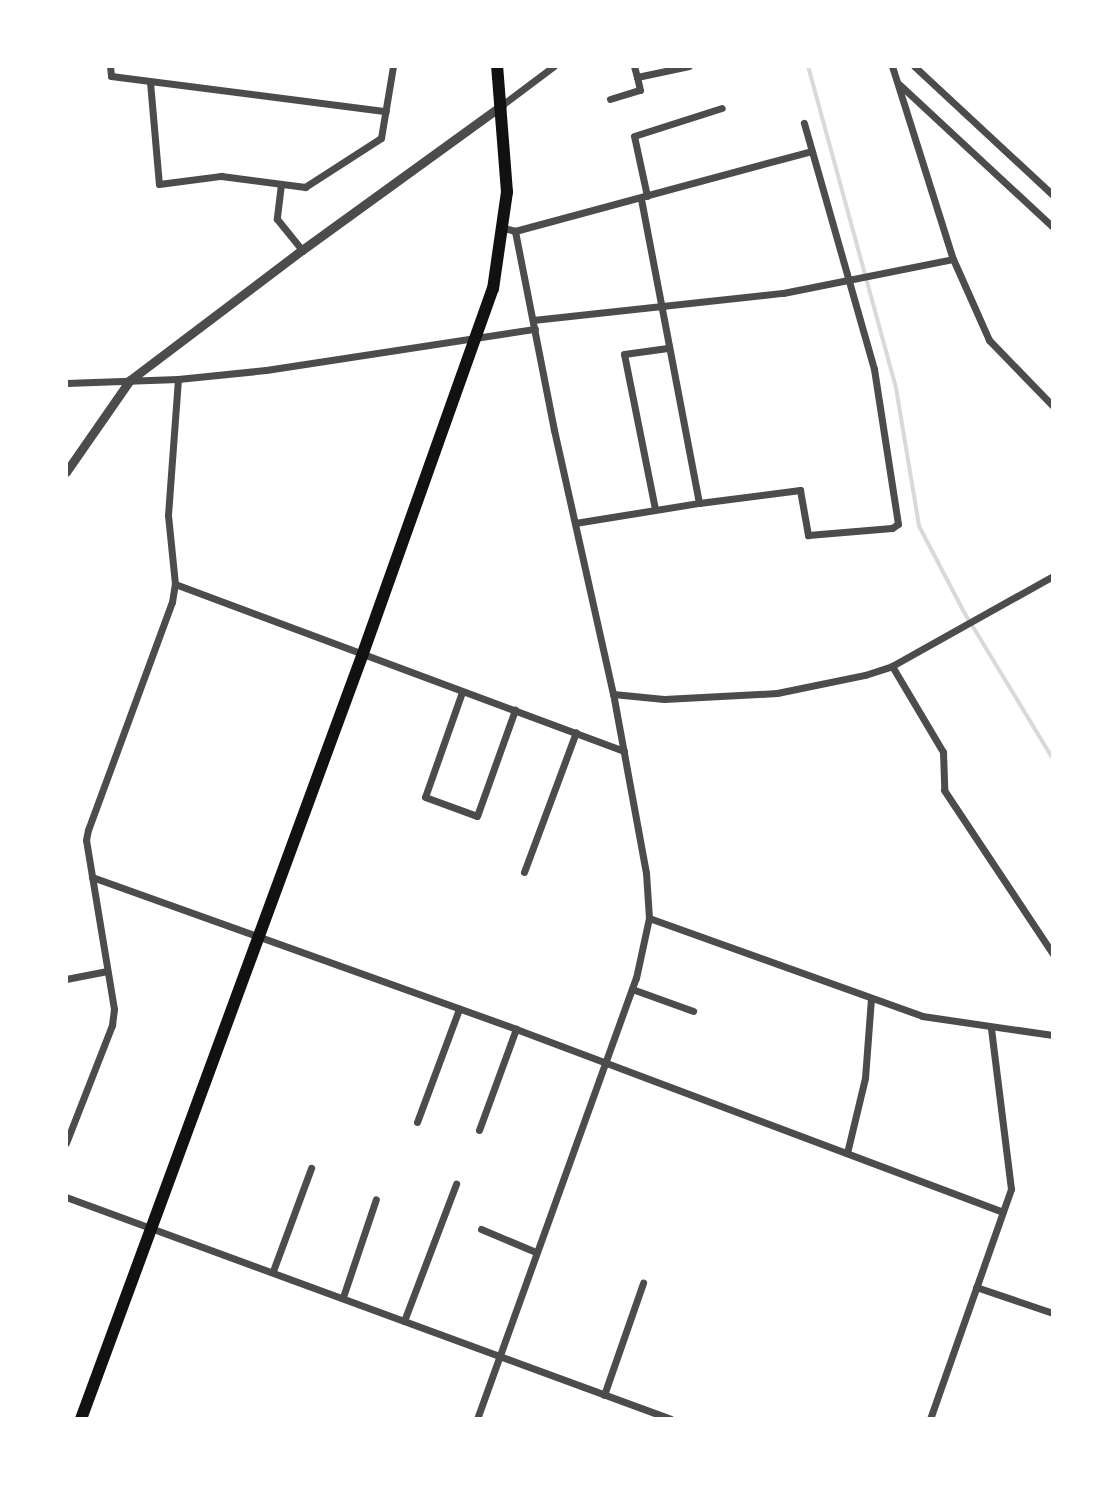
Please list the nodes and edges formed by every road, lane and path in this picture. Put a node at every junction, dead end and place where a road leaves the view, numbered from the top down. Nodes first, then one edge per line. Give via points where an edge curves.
1 (110, 66) edge
2 (393, 66) edge
3 (497, 66) edge
4 (554, 66) edge
5 (634, 66) edge
6 (689, 66) edge
7 (892, 66) edge
8 (914, 66) edge
9 (637, 77) junction
10 (150, 82) junction
11 (898, 84) junction
12 (610, 99) dead end
13 (502, 105) junction
14 (722, 108) dead end
15 (386, 111) junction
16 (804, 123) dead end
17 (811, 151) junction
18 (281, 184) junction
19 (1053, 195) edge
20 (644, 197) junction
21 (1053, 227) edge
22 (509, 229) junction
23 (302, 250) junction
24 (953, 259) junction
25 (850, 280) junction
26 (662, 307) junction
27 (533, 320) junction
28 (535, 329) junction
29 (477, 335) junction
30 (668, 348) junction
31 (178, 379) junction
32 (130, 380) junction
33 (66, 383) edge
34 (1053, 406) edge
35 (66, 472) edge
36 (699, 503) junction
37 (655, 509) junction
38 (575, 523) junction
39 (1053, 576) edge
40 (175, 584) junction
41 (362, 656) junction
42 (892, 666) junction
43 (462, 692) junction
44 (613, 694) junction
45 (515, 710) junction
46 (576, 732) junction
47 (624, 751) junction
48 (524, 872) dead end
49 (92, 877) junction
50 (649, 918) junction
51 (259, 936) junction
52 (1053, 954) edge
53 (107, 971) junction
54 (66, 979) edge
55 (632, 989) junction
56 (871, 999) junction
57 (459, 1009) junction
58 (693, 1011) dead end
59 (991, 1028) junction
60 (516, 1029) junction
61 (1053, 1035) edge
62 (606, 1063) junction
63 (417, 1122) dead end
64 (479, 1130) dead end
65 (66, 1143) edge
66 (847, 1153) junction
67 (311, 1168) dead end
68 (456, 1184) dead end
69 (66, 1197) edge
70 (376, 1199) dead end
71 (1003, 1212) junction
72 (152, 1227) junction
73 (481, 1229) dead end
74 (536, 1252) junction
75 (273, 1271) junction
76 (643, 1283) dead end
77 (976, 1287) junction
78 (343, 1297) junction
79 (1053, 1313) edge
80 (404, 1321) junction
81 (498, 1356) junction
82 (604, 1395) junction
83 (81, 1419) edge
84 (477, 1419) edge
85 (671, 1419) edge
86 (930, 1419) edge

1 - 10 street via 111,76
2 - 15 street
3 - 13 highway
4 - 13 street
5 - 9 street
6 - 9 street
7 - 11 street
8 - 19 street
9 - 12 street via 640,90
10 - 15 street
10 - 18 street via 159,184 221,176
11 - 21 street
11 - 24 street
13 - 22 highway
13 - 23 street
14 - 20 street via 634,136
15 - 18 street via 381,138 305,187
16 - 17 street
17 - 20 street
17 - 25 street
18 - 23 street via 277,219
20 - 22 street
20 - 26 street
22 - 27 street
22 - 29 highway
23 - 32 street
24 - 25 street
24 - 34 street via 989,340
25 - 26 street
25 - 36 street via 874,369 898,524 808,535 800,490
26 - 27 street
26 - 30 street
27 - 28 street
28 - 29 street
28 - 38 street
29 - 31 street
29 - 41 highway
30 - 36 street
30 - 37 street via 624,354
31 - 32 street
31 - 40 street via 168,515
32 - 33 street
32 - 35 street
36 - 37 street
37 - 38 street
38 - 44 street
39 - 42 street
40 - 41 street
40 - 49 street via 88,830
41 - 43 street
41 - 51 highway
42 - 44 street via 777,693 664,699
42 - 52 street via 943,752 944,790
43 - 45 street
43 - 45 street via 425,797 477,816
44 - 47 street
45 - 46 street
46 - 47 street
46 - 48 street
47 - 50 street
49 - 51 street
49 - 53 street
50 - 55 street
50 - 56 street
51 - 57 street
51 - 72 highway
53 - 54 street
53 - 65 street via 112,1025
55 - 58 street
55 - 62 street
56 - 59 street via 922,1016
56 - 66 street via 865,1078
57 - 60 street
57 - 63 street
59 - 61 street
59 - 71 street via 1011,1189
60 - 62 street
60 - 64 street
62 - 66 street
62 - 74 street
66 - 71 street
67 - 75 street
68 - 80 street
69 - 72 street
70 - 78 street
71 - 77 street
72 - 75 street
72 - 83 highway
73 - 74 street
74 - 81 street
75 - 78 street
76 - 82 street
77 - 79 street
77 - 86 street
78 - 80 street
80 - 81 street
81 - 82 street
81 - 84 street
82 - 85 street

